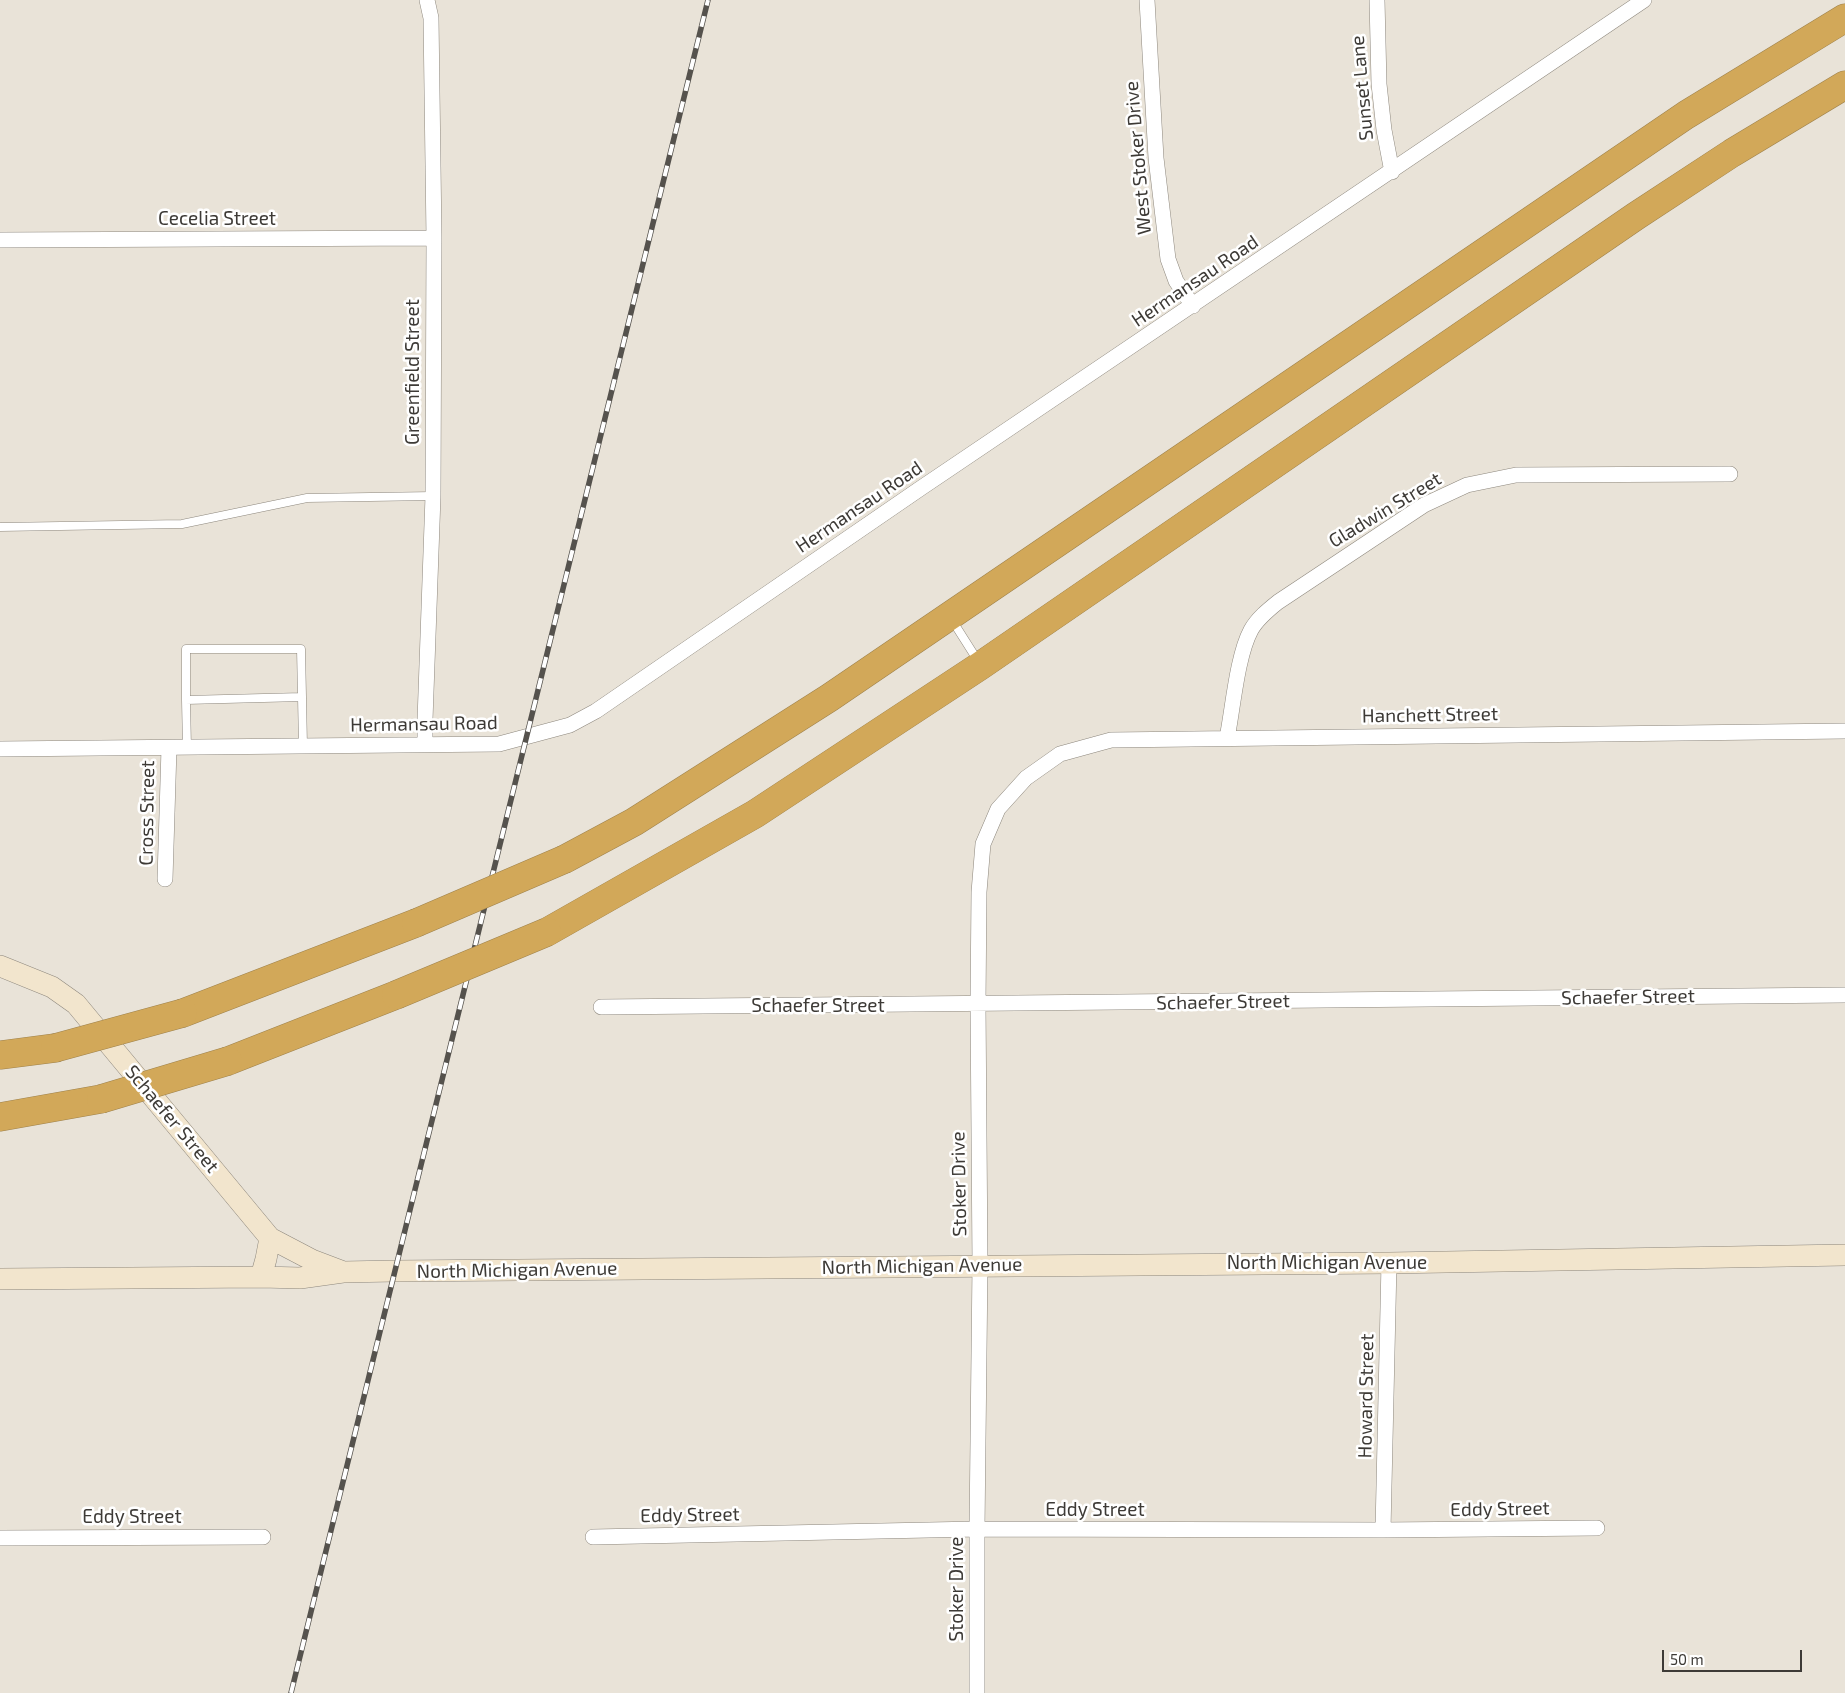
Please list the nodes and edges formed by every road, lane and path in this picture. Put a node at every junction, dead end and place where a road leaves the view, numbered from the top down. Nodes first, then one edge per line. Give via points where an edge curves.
1 (427, 0) edge
2 (1147, 0) edge
3 (1377, 0) edge
4 (1644, 0) edge
5 (1845, 18) edge
6 (1845, 85) edge
7 (1392, 172) junction
8 (434, 238) junction
9 (0, 240) edge
10 (1193, 306) junction
11 (1730, 474) dead end
12 (433, 496) junction
13 (0, 527) edge
14 (950, 616) junction
15 (980, 666) junction
16 (302, 696) junction
17 (186, 700) junction
18 (1845, 730) edge
19 (1227, 738) junction
20 (425, 744) junction
21 (303, 746) junction
22 (168, 748) junction
23 (187, 748) junction
24 (0, 749) edge
25 (1026, 778) joint
26 (165, 880) dead end
27 (0, 966) edge
28 (1845, 995) edge
29 (978, 1004) junction
30 (601, 1007) dead end
31 (0, 1056) edge
32 (0, 1117) edge
33 (270, 1238) junction
34 (1845, 1255) edge
35 (1389, 1263) junction
36 (980, 1265) junction
37 (343, 1272) junction
38 (261, 1277) junction
39 (0, 1279) edge
40 (1597, 1528) dead end
41 (977, 1530) junction
42 (1383, 1530) junction
43 (264, 1537) dead end
44 (593, 1537) dead end
45 (0, 1538) edge
46 (977, 1693) edge

1 - 8 street, Greenfield Street via 432,18
2 - 10 street, West Stoker Drive via 1156,158 1168,259 1176,281
3 - 7 street, Sunset Lane via 1379,84
4 - 7 street, Hermansau Road
5 - 14 highway via 1686,116
6 - 15 highway via 1636,216
7 - 10 street, Hermansau Road
8 - 9 street, Cecelia Street
8 - 12 street, Greenfield Street
10 - 20 street, Hermansau Road via 596,711 570,724 499,744
11 - 19 street, Gladwin Street via 1516,475 1467,485 1424,505 1278,602 1252,628 1242,658
12 - 13 lane via 307,498 182,524
12 - 20 street, Greenfield Street
14 - 15 lane
14 - 31 highway, bridge via 651,812 565,859 416,923 183,1013 56,1048
15 - 32 highway, bridge via 755,814 547,932 228,1061 101,1099
16 - 17 lane
16 - 17 lane via 301,649 186,649
16 - 21 lane
17 - 23 lane
18 - 19 street, Hanchett Street
19 - 25 street, Hanchett Street via 1111,740 1060,754
20 - 21 street, Hermansau Road
21 - 23 street, Hermansau Road
22 - 23 street, Hermansau Road
22 - 24 street, Hermansau Road
22 - 26 street, Cross Street
25 - 29 street, Stoker Drive via 998,809 983,844 978,892
27 - 33 street, Schaefer Street via 52,987 76,1004
28 - 29 street, Schaefer Street
29 - 30 street, Schaefer Street
29 - 36 street, Stoker Drive
33 - 37 street, Schaefer Street
33 - 38 street
34 - 35 street, North Michigan Avenue
35 - 36 street, North Michigan Avenue
35 - 42 street, Howard Street
36 - 37 street, North Michigan Avenue
36 - 41 street, Stoker Drive
37 - 38 street, North Michigan Avenue via 300,1278
38 - 39 street, North Michigan Avenue
40 - 42 street, Eddy Street
41 - 42 street, Eddy Street
41 - 44 street, Eddy Street
41 - 46 street, Stoker Drive
43 - 45 street, Eddy Street

